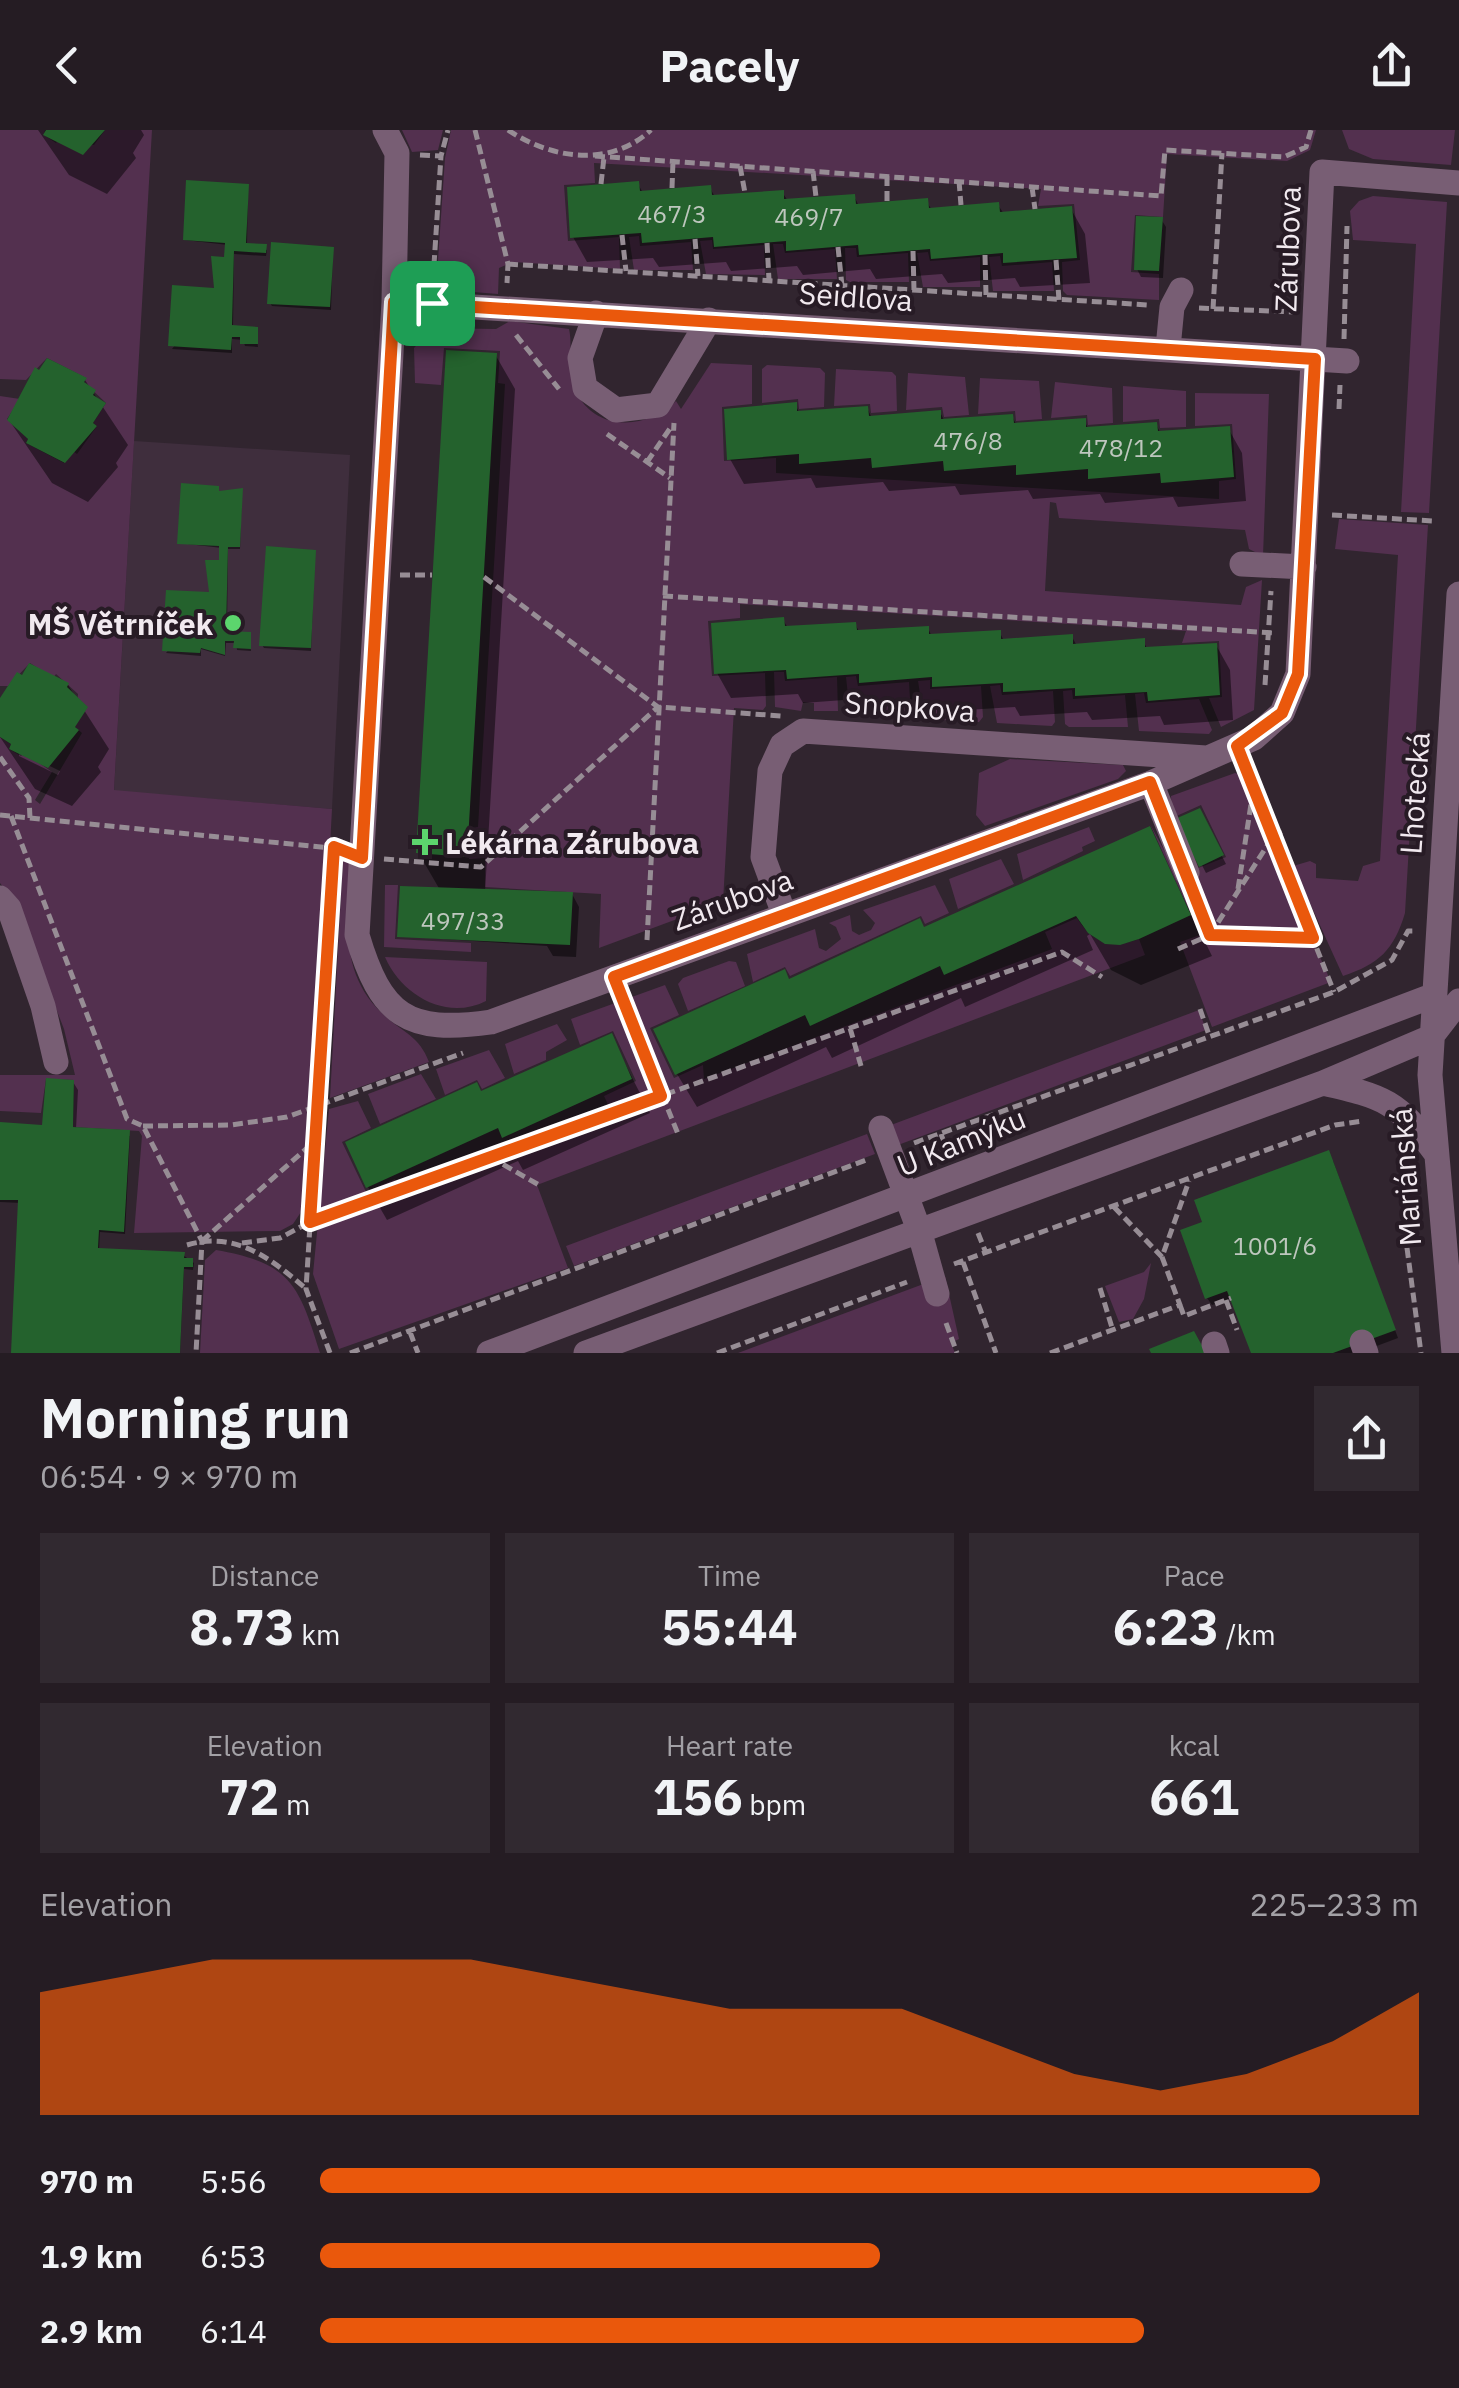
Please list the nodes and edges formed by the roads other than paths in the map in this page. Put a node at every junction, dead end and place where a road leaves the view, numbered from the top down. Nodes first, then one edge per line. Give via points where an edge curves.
1 (385, 130) edge
2 (1459, 183) edge
3 (1176, 298) road end
4 (394, 302) junction
5 (596, 314) junction
6 (709, 320) junction
7 (1168, 348) junction
8 (1315, 359) junction
9 (1347, 360) dead end
10 (1242, 564) dead end
11 (1304, 567) junction
12 (1459, 594) edge
13 (1213, 758) junction
14 (1150, 782) junction
15 (1187, 873) road end
16 (0, 898) edge
17 (784, 914) junction
18 (1432, 996) junction
19 (1457, 1015) edge
20 (1431, 1037) junction
21 (56, 1062) dead end
22 (1323, 1083) junction
23 (886, 1139) road end
24 (1436, 1152) junction
25 (907, 1198) junction
26 (919, 1230) junction
27 (935, 1283) road end
28 (489, 1353) edge
29 (586, 1353) edge
30 (1454, 1353) edge

1 - 4 street, Zárubova via 397,153
2 - 8 street, Zárubova via 1322,172
3 - 7 street
4 - 5 street, Seidlova
4 - 17 street, Zárubova via 356,936 371,983 404,1016 444,1029 491,1022
5 - 6 street, Seidlova
5 - 6 street via 580,358 584,388 616,410 658,406
6 - 7 street, Seidlova
7 - 8 street, Seidlova
8 - 9 street, Seidlova
8 - 11 street, Zárubova
10 - 11 street
11 - 13 street, Zárubova via 1298,674 1282,713
12 - 18 street, Lhotecká
13 - 14 street, Zárubova
13 - 17 street, Snopkova via 803,732 782,745 770,771 763,856
14 - 15 street
14 - 17 street, Zárubova
16 - 21 street via 43,1006
18 - 19 street
18 - 20 street, Mariánská
18 - 25 street, U Kamýku
19 - 20 street
20 - 22 street
20 - 24 street, Mariánská
22 - 24 street via 1397,1107
22 - 26 street
23 - 25 street
24 - 30 street, Mariánská
25 - 26 street
25 - 28 street, U Kamýku
26 - 27 street
26 - 29 street

